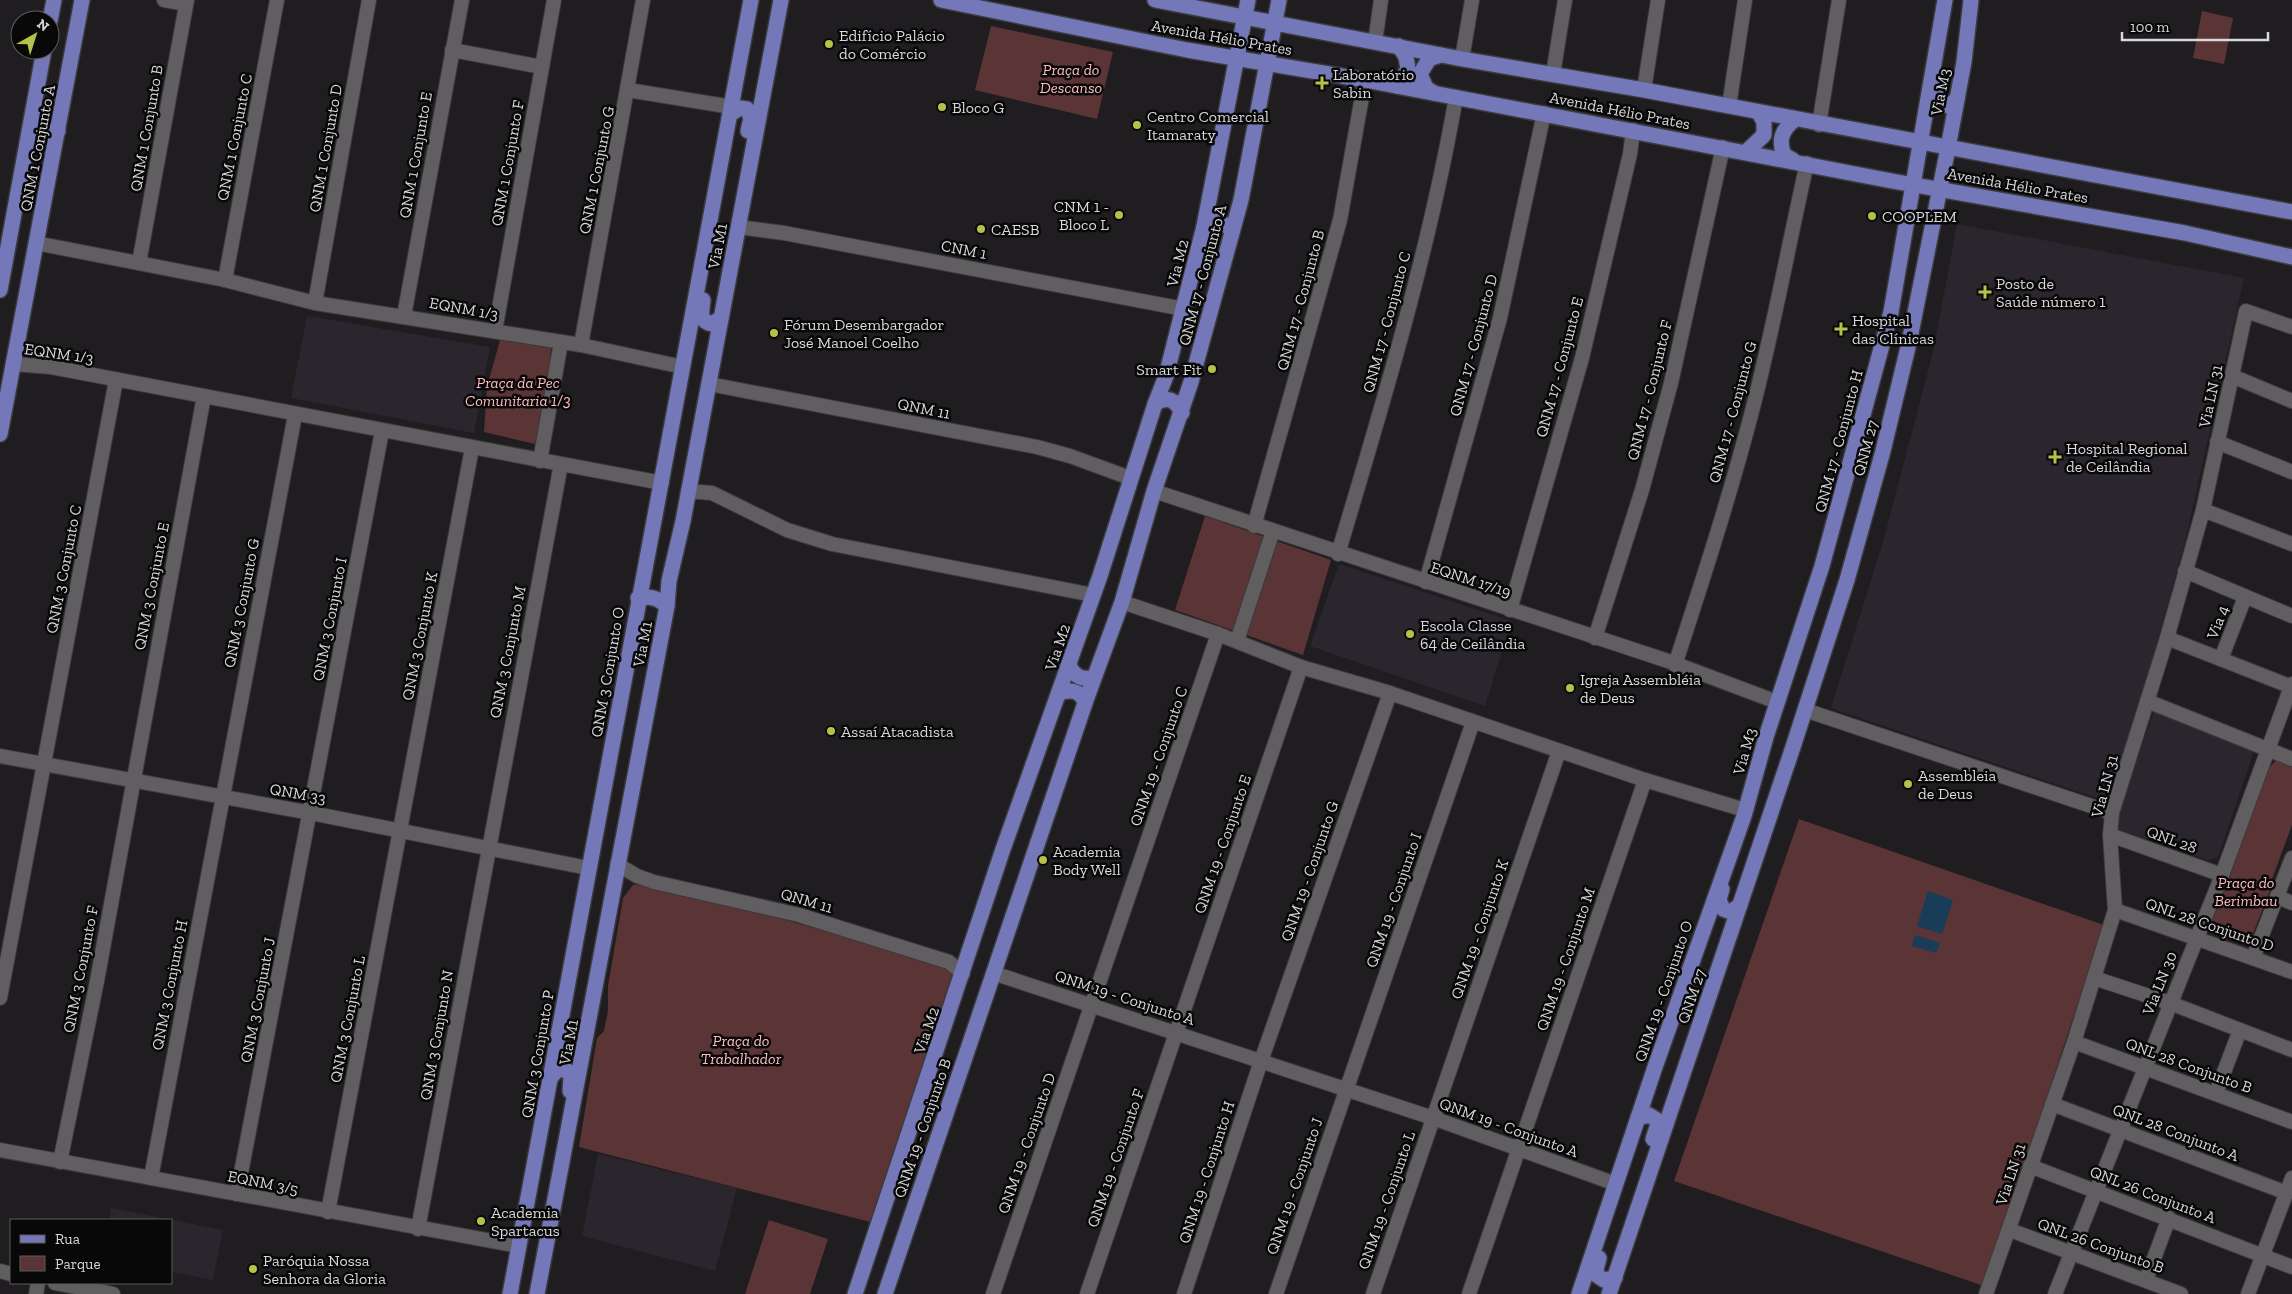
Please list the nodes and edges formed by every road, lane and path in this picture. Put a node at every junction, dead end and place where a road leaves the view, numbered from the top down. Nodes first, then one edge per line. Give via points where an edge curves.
1 (82, 0) edge
2 (164, 0) edge
3 (277, 0) edge
4 (369, 0) edge
5 (462, 0) edge
6 (554, 0) edge
7 (643, 0) edge
8 (751, 0) edge
9 (781, 0) edge
10 (942, 0) edge
11 (1155, 0) edge
12 (1248, 0) edge
13 (1279, 0) edge
14 (1382, 0) edge
15 (1472, 0) edge
16 (1565, 0) edge
17 (1658, 0) edge
18 (1745, 0) edge
19 (1839, 0) edge
20 (1945, 0) edge
21 (1966, 0) edge
22 (1971, 0) edge
23 (187, 2) edge
24 (1245, 17) junction
25 (1942, 17) junction
26 (1275, 23) junction
27 (1375, 42) junction
28 (1399, 46) junction
29 (452, 50) junction
30 (1441, 55) junction
31 (1239, 58) junction
32 (1462, 59) junction
33 (42, 60) edge
34 (1964, 62) junction
35 (1267, 64) junction
36 (542, 67) junction
37 (1553, 74) junction
38 (1365, 80) junction
39 (1397, 86) junction
40 (628, 90) junction
41 (1644, 90) junction
42 (1434, 93) junction
43 (1456, 97) junction
44 (1957, 99) junction
45 (1729, 106) junction
46 (731, 110) junction
47 (1759, 113) junction
48 (1544, 114) junction
49 (1794, 120) junction
50 (31, 124) junction
51 (1819, 125) junction
52 (1952, 127) junction
53 (1633, 130) junction
54 (58, 131) junction
55 (1920, 143) junction
56 (27, 147) junction
57 (1723, 147) junction
58 (1948, 148) junction
59 (54, 150) junction
60 (1746, 152) junction
61 (1801, 162) junction
62 (2045, 167) junction
63 (1913, 184) junction
64 (745, 187) junction
65 (1941, 190) junction
66 (2292, 212) edge
67 (1204, 226) junction
68 (738, 227) junction
69 (1232, 232) junction
70 (4, 240) edge
71 (36, 243) junction
72 (1903, 247) junction
73 (706, 248) junction
74 (2289, 255) edge
75 (139, 263) junction
76 (225, 280) junction
77 (0, 290) edge
78 (315, 303) junction
79 (1184, 309) junction
80 (404, 316) junction
81 (721, 318) junction
82 (2292, 327) edge
83 (495, 332) junction
84 (1911, 332) junction
85 (561, 342) junction
86 (581, 346) junction
87 (14, 364) junction
88 (682, 367) junction
89 (1166, 376) junction
90 (2232, 376) junction
91 (116, 380) junction
92 (1192, 382) junction
93 (709, 384) junction
94 (204, 396) junction
95 (2292, 401) edge
96 (1155, 404) junction
97 (1182, 412) junction
98 (295, 415) junction
99 (382, 431) junction
100 (0, 434) edge
101 (2218, 442) junction
102 (472, 448) junction
103 (540, 461) junction
104 (561, 464) junction
105 (2292, 472) edge
106 (1130, 478) junction
107 (662, 483) junction
108 (688, 491) junction
109 (1154, 491) junction
110 (2202, 510) junction
111 (1254, 526) junction
112 (1273, 530) junction
113 (2292, 544) edge
114 (1338, 554) junction
115 (2184, 571) junction
116 (644, 574) junction
117 (670, 581) junction
118 (1426, 582) junction
119 (1093, 595) junction
120 (2246, 597) junction
121 (638, 598) junction
122 (1122, 602) junction
123 (667, 606) junction
124 (1510, 610) junction
125 (2292, 616) edge
126 (1218, 634) junction
127 (1595, 638) junction
128 (2167, 638) junction
129 (1237, 641) junction
130 (2221, 660) junction
131 (1069, 665) junction
132 (1675, 665) junction
133 (1301, 667) junction
134 (1094, 677) junction
135 (2292, 686) edge
136 (1059, 693) junction
137 (1390, 693) junction
138 (2147, 701) junction
139 (1777, 702) junction
140 (1085, 703) junction
141 (1805, 710) junction
142 (1473, 722) junction
143 (2268, 749) junction
144 (1559, 751) junction
145 (0, 756) edge
146 (2292, 759) edge
147 (44, 765) junction
148 (1645, 780) junction
149 (132, 782) junction
150 (222, 798) junction
151 (2112, 812) junction
152 (311, 813) junction
153 (1744, 813) junction
154 (401, 831) junction
155 (2110, 835) junction
156 (488, 847) junction
157 (2292, 858) edge
158 (617, 864) junction
159 (588, 868) junction
160 (2222, 875) junction
161 (654, 882) junction
162 (614, 885) junction
163 (2278, 897) junction
164 (2292, 903) edge
165 (1740, 905) junction
166 (2115, 910) junction
167 (2196, 937) junction
168 (970, 955) junction
169 (2253, 958) junction
170 (949, 962) junction
171 (2292, 972) edge
172 (993, 973) junction
173 (963, 974) junction
174 (2094, 978) junction
175 (567, 989) junction
176 (0, 998) edge
177 (2170, 1003) junction
178 (1092, 1004) junction
179 (2240, 1030) junction
180 (1176, 1032) junction
181 (2074, 1042) junction
182 (585, 1043) junction
183 (2292, 1050) edge
184 (1261, 1061) junction
185 (2144, 1068) junction
186 (551, 1077) junction
187 (1346, 1089) junction
188 (2216, 1092) junction
189 (2052, 1104) junction
190 (573, 1108) junction
191 (1433, 1118) junction
192 (1638, 1118) junction
193 (2292, 1122) edge
194 (2120, 1129) junction
195 (0, 1150) edge
196 (1518, 1150) junction
197 (60, 1162) junction
198 (2030, 1166) junction
199 (151, 1178) junction
200 (2292, 1178) edge
201 (1615, 1186) junction
202 (2096, 1191) junction
203 (237, 1194) junction
204 (2288, 1199) edge
205 (1637, 1208) junction
206 (328, 1212) junction
207 (2169, 1218) junction
208 (418, 1229) junction
209 (2010, 1230) junction
210 (874, 1240) junction
211 (518, 1246) junction
212 (900, 1246) junction
213 (2070, 1253) junction
214 (869, 1255) junction
215 (2262, 1256) junction
216 (895, 1263) junction
217 (2292, 1268) edge
218 (1614, 1278) junction
219 (2146, 1280) junction
220 (60, 1284) edge
221 (1991, 1293) edge
222 (113, 1294) edge
223 (510, 1294) edge
224 (537, 1294) edge
225 (855, 1294) edge
226 (885, 1294) edge
227 (993, 1294) edge
228 (1087, 1294) edge
229 (1184, 1294) edge
230 (1276, 1294) edge
231 (1373, 1294) edge
232 (1468, 1294) edge
233 (1579, 1294) edge
234 (1609, 1294) edge
235 (2055, 1294) edge
236 (2181, 1294) edge
237 (2248, 1294) edge

1 - 54 main road, QNM 1 Conjunto A
2 - 23 street
3 - 76 street, QNM 1 Conjunto C
4 - 78 street, QNM 1 Conjunto D
5 - 29 street, QNM 1 Conjunto E
6 - 36 street, QNM 1 Conjunto F
7 - 40 street, QNM 1 Conjunto G
8 - 46 main road, Via M1
9 - 64 main road, Via M1
10 - 31 main road, Avenida Hélio Prates
11 - 24 main road, Avenida Hélio Prates
12 - 24 main road, Via M2
13 - 26 main road
14 - 27 street
15 - 32 street
16 - 37 street
17 - 41 street
18 - 45 street
19 - 51 street
20 - 25 main road
21 - 34 main road via 1962,26
22 - 34 main road, Via M3
23 - 75 street, QNM 1 Conjunto B
24 - 26 main road, Avenida Hélio Prates
24 - 31 main road, Via M2
25 - 44 main road via 1944,48 1937,101 1946,107
25 - 55 main road
26 - 27 main road, Avenida Hélio Prates
26 - 35 main road
27 - 28 main road, Avenida Hélio Prates
28 - 30 main road, Avenida Hélio Prates
28 - 39 main road via 1406,57 1408,69
29 - 36 street
29 - 80 street, QNM 1 Conjunto E
30 - 32 main road, Avenida Hélio Prates
30 - 42 main road via 1429,59 1420,74 1426,88
31 - 35 main road, Avenida Hélio Prates
31 - 67 main road, Via M2
32 - 37 main road, Avenida Hélio Prates
33 - 50 main road
34 - 44 main road, Via M3
35 - 38 main road, Avenida Hélio Prates
35 - 69 main road, QNM 17 - Conjunto A
36 - 83 street, QNM 1 Conjunto F
37 - 41 main road, Avenida Hélio Prates
38 - 39 main road, Avenida Hélio Prates
38 - 111 street, QNM 17 - Conjunto B via 1340,220
39 - 42 main road, Avenida Hélio Prates
40 - 46 street
40 - 86 street, QNM 1 Conjunto G
41 - 45 main road, Avenida Hélio Prates
42 - 43 main road, Avenida Hélio Prates
43 - 48 main road, Avenida Hélio Prates
43 - 114 street, QNM 17 - Conjunto C via 1397,356
44 - 52 main road, Via M3
45 - 47 main road, Avenida Hélio Prates
46 - 64 main road via 747,109 750,114 743,158
46 - 73 main road, Via M1
47 - 49 main road, Avenida Hélio Prates
47 - 60 main road via 1764,122 1764,134
48 - 53 main road, Avenida Hélio Prates
48 - 118 street, QNM 17 - Conjunto D via 1500,318
49 - 51 main road, Avenida Hélio Prates
49 - 61 main road via 1783,130 1781,147 1784,155
50 - 54 main road via 46,131
50 - 56 main road
51 - 55 main road, Avenida Hélio Prates
52 - 58 main road, Via M3
52 - 62 main road, Avenida Hélio Prates via 1960,141 1997,147
53 - 57 main road, Avenida Hélio Prates
53 - 124 street, QNM 17 - Conjunto E via 1582,358
54 - 59 main road, QNM 1 Conjunto A
55 - 58 main road, Avenida Hélio Prates
55 - 63 main road
56 - 59 main road via 40,145
56 - 70 main road
57 - 60 main road, Avenida Hélio Prates
57 - 127 street, QNM 17 - Conjunto F via 1671,383 1642,490
58 - 62 main road, Avenida Hélio Prates
58 - 65 main road, Via M3
59 - 71 main road, QNM 1 Conjunto A
60 - 61 main road, Avenida Hélio Prates
61 - 63 main road, Avenida Hélio Prates
61 - 132 street, QNM 17 - Conjunto G via 1779,299 1751,414 1716,539
62 - 66 main road, Avenida Hélio Prates
63 - 65 main road, Avenida Hélio Prates
63 - 72 main road, QNM 17 - Conjunto H
64 - 68 main road, Via M1
65 - 74 main road, Avenida Hélio Prates
65 - 84 main road, QNM 27
67 - 69 main road via 1217,221
67 - 79 main road, Via M2
68 - 79 street, CNM 1
68 - 81 main road, Via M1
69 - 92 main road, QNM 17 - Conjunto A
70 - 77 main road
71 - 75 street, EQNM 1/3
71 - 87 main road, EQNM 1/3
72 - 84 main road via 1913,244 1920,250 1911,295
72 - 139 main road, QNM 17 - Conjunto H via 1891,312 1870,394 1819,575
73 - 81 main road via 707,273 701,317 712,324
73 - 88 main road, Via M1
75 - 76 street, EQNM 1/3
76 - 78 street, EQNM 1/3
78 - 80 street, EQNM 1/3
79 - 89 main road, Via M2
80 - 83 street, EQNM 1/3
81 - 93 main road, Via M1
82 - 90 street, Via LN 31 via 2246,310
83 - 85 street, EQNM 1/3
84 - 141 main road, QNM 27 via 1883,451
85 - 86 street, EQNM 1/3
85 - 103 street
86 - 88 street, EQNM 1/3
87 - 91 street, EQNM 1/3 via 51,367
87 - 100 main road
88 - 107 main road, Via M1
89 - 92 main road via 1170,382 1183,388
89 - 96 main road, Via M2
90 - 95 street
90 - 101 street, Via LN 31
91 - 94 street, EQNM 1/3
91 - 147 street, QNM 3 Conjunto C
92 - 97 main road, QNM 17 - Conjunto A
93 - 106 street, QNM 11 via 1037,447
93 - 108 main road, Via M1
94 - 98 street, EQNM 1/3
94 - 149 street, QNM 3 Conjunto E
96 - 97 main road via 1169,399
96 - 106 main road, Via M2
97 - 109 main road, QNM 17 - Conjunto A
98 - 99 street, EQNM 1/3
98 - 150 street, QNM 3 Conjunto G
99 - 102 street, EQNM 1/3
99 - 152 street, QNM 3 Conjunto I
101 - 105 street
101 - 110 street, Via LN 31
102 - 103 street, EQNM 1/3
102 - 154 street, QNM 3 Conjunto K
103 - 104 street, EQNM 1/3
104 - 107 street, EQNM 1/3
104 - 156 street, QNM 3 Conjunto M
106 - 119 main road, Via M2
107 - 116 main road, QNM 3 Conjunto O
108 - 117 main road, Via M1
108 - 119 street via 712,493 787,530 832,544
109 - 111 street, EQNM 17/19
109 - 122 main road
110 - 113 street
110 - 115 street, Via LN 31
111 - 112 street, EQNM 17/19
112 - 114 street, EQNM 17/19
112 - 129 street
114 - 118 street, EQNM 17/19
115 - 120 street
115 - 128 street, Via LN 31
116 - 117 main road via 655,585
116 - 121 main road, QNM 3 Conjunto O
117 - 123 main road, Via M1
118 - 124 street, EQNM 17/19
119 - 131 main road, Via M2
120 - 125 street
120 - 130 street, Via 4
121 - 123 main road via 649,596
121 - 159 main road, QNM 3 Conjunto O
122 - 126 street
122 - 134 main road
123 - 158 main road, Via M1
124 - 127 street, EQNM 17/19
126 - 129 street
126 - 178 street, QNM 19 - Conjunto C
127 - 132 street, EQNM 17/19
128 - 130 street
128 - 138 street, Via LN 31
129 - 133 street
130 - 135 street
131 - 134 main road via 1078,676
131 - 136 main road, Via M2
132 - 139 street, EQNM 17/19
133 - 137 street
133 - 180 street, QNM 19 - Conjunto E
134 - 140 main road
135 - 143 street, Via LN 30
136 - 140 main road via 1070,690 1080,693
136 - 168 main road, Via M2 via 1002,852
137 - 142 street
137 - 184 street, QNM 19 - Conjunto G
138 - 143 street
138 - 151 street, Via LN 31
139 - 153 main road, Via M3
140 - 172 main road
141 - 151 street
141 - 165 main road, QNM 27
142 - 144 street
142 - 187 street, QNM 19 - Conjunto I
143 - 146 street
143 - 160 street, Via LN 30
144 - 148 street
144 - 191 street, QNM 19 - Conjunto K
145 - 147 street, QNM 33
147 - 149 street, QNM 33
147 - 176 street, QNM 3 Conjunto C
148 - 153 street
148 - 196 street, QNM 19 - Conjunto M
149 - 150 street, QNM 33
149 - 197 street, QNM 3 Conjunto F via 97,981
150 - 152 street, QNM 33
150 - 199 street, QNM 3 Conjunto H
151 - 155 street, Via LN 31
152 - 154 street, QNM 33
152 - 203 street, QNM 3 Conjunto J
153 - 165 main road via 1719,900 1728,912
153 - 192 main road, QNM 19 - Conjunto O
154 - 156 street, QNM 33
154 - 206 street, QNM 3 Conjunto L
155 - 160 street, QNL 28
155 - 166 street, Via LN 31
156 - 159 street, QNM 33
156 - 208 street, QNM 3 Conjunto N
157 - 163 street
158 - 161 street, QNM 11
158 - 162 main road, Via M1
159 - 175 main road, QNM 3 Conjunto P
160 - 167 street, Via LN 30
161 - 162 street, QNM 11
161 - 170 street, QNM 11 via 799,915
162 - 182 main road, Via M1
163 - 164 street
163 - 169 street
165 - 205 main road, QNM 27
166 - 167 street, QNL 28 Conjunto D
166 - 174 street, Via LN 31
167 - 169 street, QNL 28 Conjunto D
167 - 177 street, Via LN 30
168 - 170 street
168 - 173 main road, Via M2
169 - 171 street, QNL 28 Conjunto D
170 - 173 street, QNM 11
172 - 178 street, QNM 19 - Conjunto A
172 - 212 main road, QNM 19 - Conjunto B
173 - 210 main road, Via M2
174 - 177 street
174 - 181 street, Via LN 31
175 - 182 main road via 565,1042 576,1049
175 - 186 main road, QNM 3 Conjunto P
177 - 179 street
177 - 185 street, Via LN 30
178 - 180 street, QNM 19 - Conjunto A
178 - 227 street, QNM 19 - Conjunto D
179 - 183 street
179 - 188 street
180 - 184 street, QNM 19 - Conjunto A
180 - 228 street, QNM 19 - Conjunto F
181 - 185 street, QNL 28 Conjunto B
181 - 189 street, Via LN 31
182 - 190 main road, Via M1
184 - 187 street, QNM 19 - Conjunto A
184 - 229 street, QNM 19 - Conjunto H
185 - 188 street, QNL 28 Conjunto B
185 - 194 street, Via LN 30
186 - 190 main road via 558,1069 570,1073
186 - 211 main road, QNM 3 Conjunto P
187 - 191 street, QNM 19 - Conjunto A
187 - 230 street, QNM 19 - Conjunto J
188 - 193 street, QNL 28 Conjunto B
189 - 194 street, QNL 28 Conjunto A
189 - 198 street, Via LN 31
190 - 224 main road, Via M1
191 - 196 street, QNM 19 - Conjunto A
191 - 231 street, QNM 19 - Conjunto L
192 - 201 main road, QNM 19 - Conjunto O
192 - 205 main road via 1653,1116 1658,1124 1640,1177
194 - 202 street, Via LN 30
194 - 204 street, QNL 28 Conjunto A
195 - 197 street, EQNM 3/5
196 - 201 street, QNM 19 - Conjunto A
196 - 232 street, QNM 19 - Conjunto M
197 - 199 street, EQNM 3/5
198 - 202 street, QNL 26 Conjunto A
198 - 209 street, Via LN 31
199 - 203 street, EQNM 3/5
200 - 204 street
201 - 218 main road via 1610,1224 1594,1272 1604,1280
201 - 233 main road
202 - 207 street, QNL 26 Conjunto A
202 - 213 street, Via LN 30
203 - 206 street, EQNM 3/5
204 - 215 street
205 - 218 main road, QNM 27
206 - 208 street, EQNM 3/5
207 - 215 street, QNL 26 Conjunto A
207 - 219 street
208 - 211 street, EQNM 3/5
209 - 213 street, QNL 26 Conjunto B
209 - 221 street, Via LN 31
210 - 212 main road
210 - 214 main road, Via M2
211 - 223 main road
212 - 216 main road, QNM 19 - Conjunto B
213 - 219 street, QNL 26 Conjunto B
213 - 235 street, Via LN 30
214 - 216 main road
214 - 225 main road, Via M2
215 - 217 street, QNL 26 Conjunto A
215 - 237 street
216 - 226 main road, QNM 19 - Conjunto B
218 - 234 main road, QNM 27
219 - 236 street, QNL 26 Conjunto B
220 - 222 street

